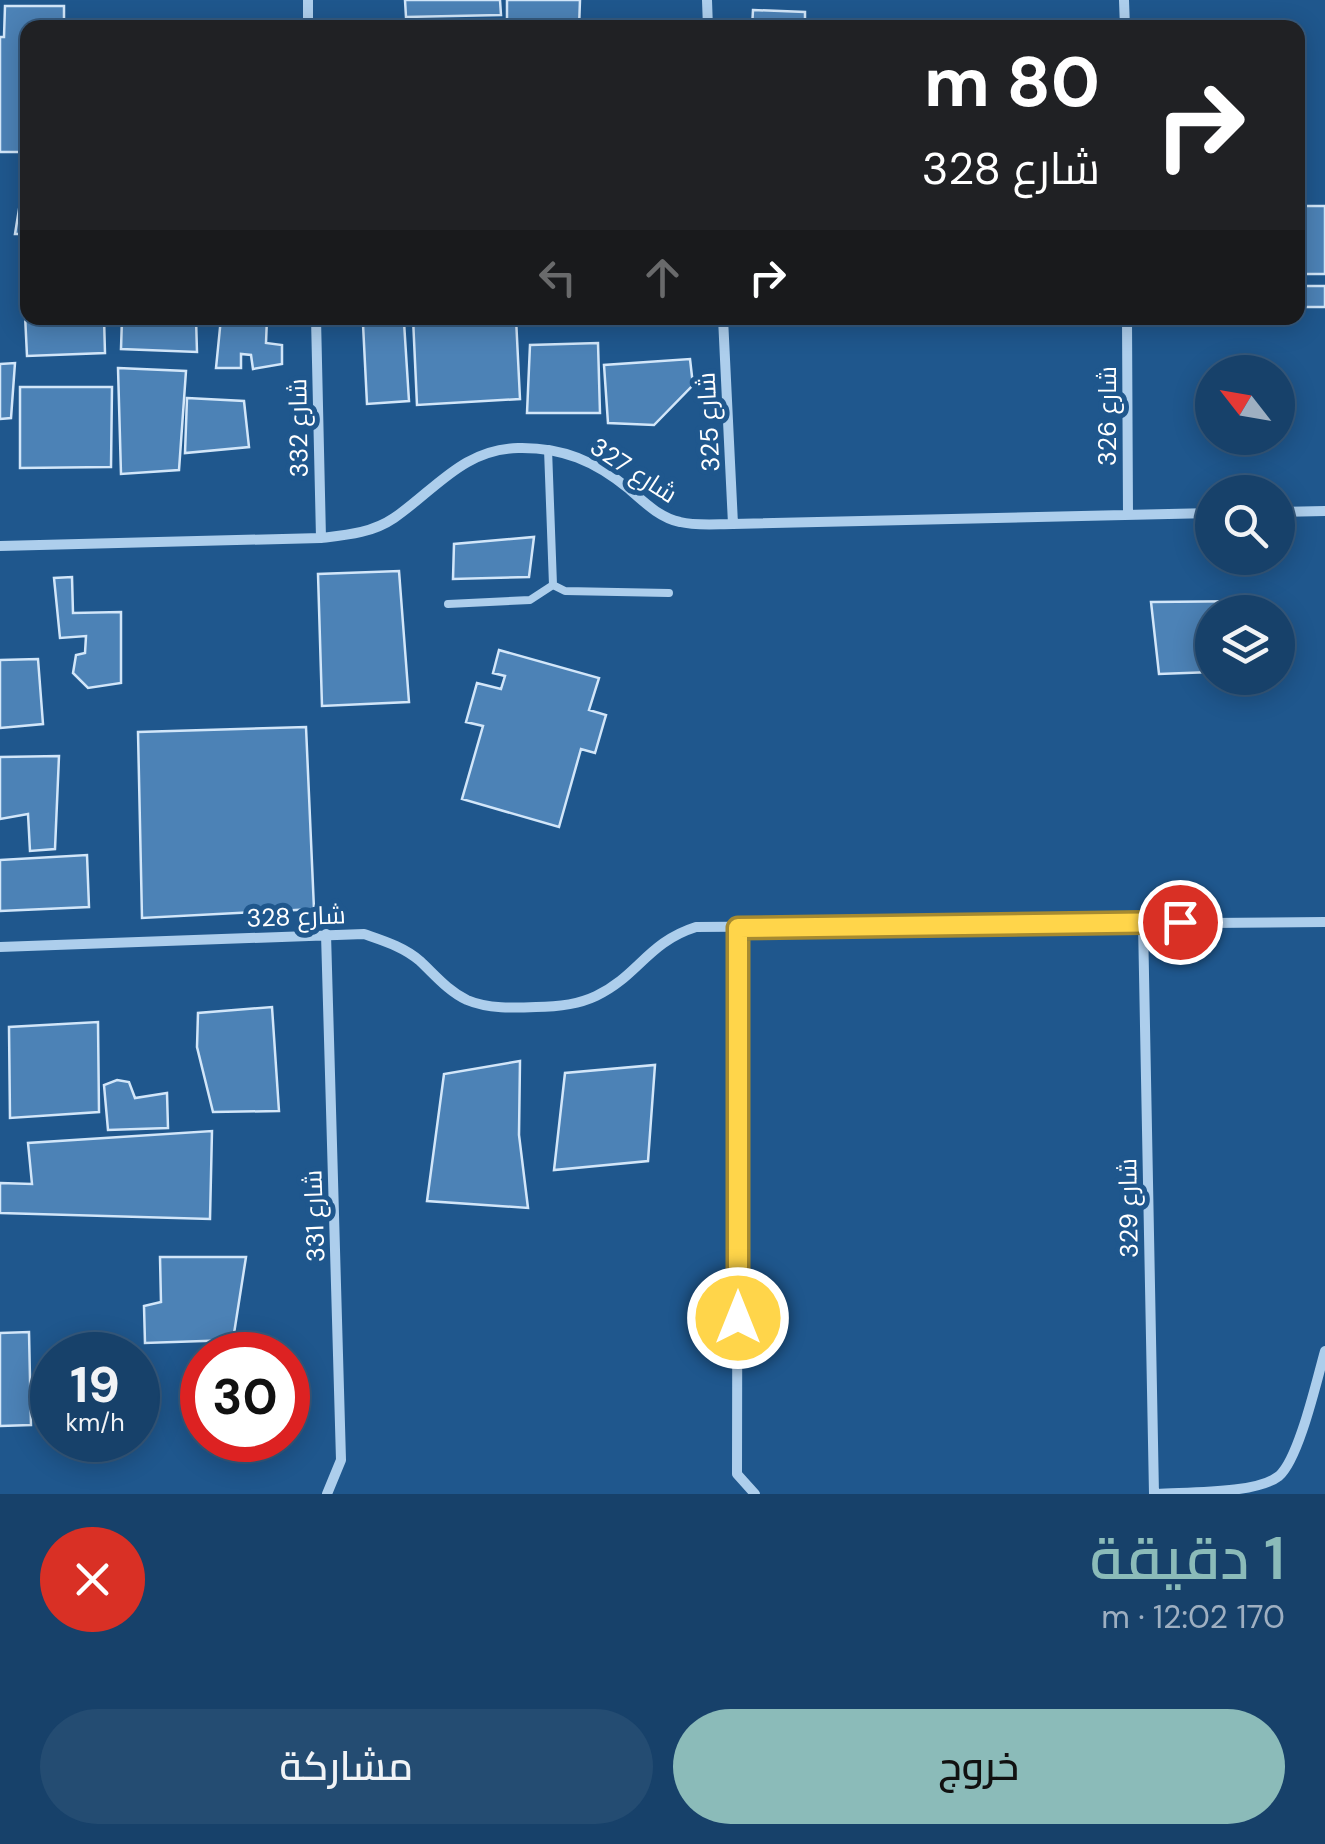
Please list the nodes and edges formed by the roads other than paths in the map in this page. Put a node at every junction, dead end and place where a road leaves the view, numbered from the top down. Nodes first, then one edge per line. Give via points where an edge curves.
1 (316, 325) edge
2 (723, 325) edge
3 (1126, 325) edge
4 (548, 449) junction
5 (1325, 511) edge
6 (1295, 512) edge
7 (1195, 513) edge
8 (1128, 514) junction
9 (734, 524) junction
10 (321, 538) junction
11 (0, 546) edge
12 (553, 584) junction
13 (670, 594) dead end
14 (448, 604) dead end
15 (1143, 922) junction
16 (1325, 922) edge
17 (738, 928) junction
18 (326, 934) junction
19 (0, 947) edge
20 (1325, 1351) edge
21 (328, 1494) edge
22 (754, 1494) edge
23 (1155, 1494) edge

1 - 10 street, شارع 332
2 - 9 street, شارع 325
3 - 8 street, شارع 326
4 - 9 street, شارع 327 via 593,463 679,522
4 - 10 street, شارع 327 via 484,453 452,469 392,519 359,534
4 - 12 lane
5 - 6 street
7 - 8 street, شارع 327
8 - 9 street, شارع 327
10 - 11 street, شارع 327
12 - 13 lane via 564,591
12 - 14 lane via 530,600
15 - 16 street, شارع 328
15 - 17 street, شارع 328
15 - 23 street, شارع 329
17 - 18 street, شارع 328 via 671,934 627,977 595,997 563,1006 505,1008 469,1000 392,943 364,934
17 - 22 street via 738,1474
18 - 19 street, شارع 328
18 - 21 street, شارع 331 via 341,1460
20 - 23 street via 1296,1448 1280,1475 1255,1488

